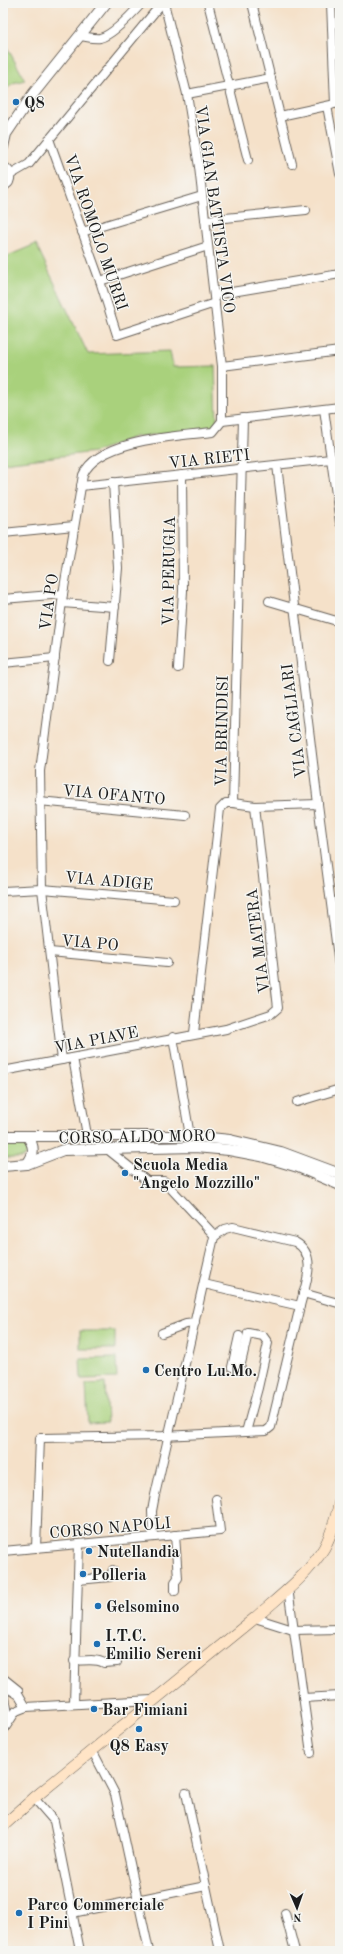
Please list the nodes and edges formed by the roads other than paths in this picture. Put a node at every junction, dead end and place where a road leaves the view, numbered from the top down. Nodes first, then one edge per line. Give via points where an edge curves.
1 (106, 3) edge
2 (142, 3) edge
3 (163, 3) edge
4 (208, 3) edge
5 (252, 3) edge
6 (332, 3) edge
7 (81, 36) junction
8 (271, 78) junction
9 (230, 86) junction
10 (187, 94) junction
11 (338, 104) edge
12 (327, 106) junction
13 (280, 116) junction
14 (49, 139) junction
15 (3, 147) edge
16 (248, 160) dead end
17 (292, 164) dead end
18 (3, 167) edge
19 (340, 174) edge
20 (10, 175) junction
21 (3, 186) edge
22 (202, 196) junction
23 (306, 210) dead end
24 (205, 220) junction
25 (82, 232) junction
26 (208, 246) junction
27 (340, 274) edge
28 (100, 281) junction
29 (215, 299) junction
30 (340, 351) edge
31 (222, 366) junction
32 (340, 407) edge
33 (324, 409) junction
34 (242, 418) junction
35 (222, 421) junction
36 (340, 458) edge
37 (331, 459) junction
38 (277, 465) junction
39 (242, 468) junction
40 (182, 475) junction
41 (113, 482) junction
42 (81, 486) junction
43 (340, 523) edge
44 (74, 526) junction
45 (3, 533) edge
46 (63, 594) junction
47 (3, 599) edge
48 (269, 601) dead end
49 (62, 602) junction
50 (116, 607) junction
51 (294, 608) junction
52 (340, 622) edge
53 (55, 658) junction
54 (110, 661) dead end
55 (3, 663) edge
56 (178, 668) dead end
57 (39, 801) junction
58 (233, 802) junction
59 (318, 804) junction
60 (254, 806) junction
61 (185, 815) dead end
62 (42, 889) junction
63 (3, 891) edge
64 (174, 900) dead end
65 (50, 952) junction
66 (167, 963) dead end
67 (340, 973) edge
68 (194, 1033) junction
69 (173, 1037) junction
70 (73, 1058) junction
71 (62, 1060) junction
72 (3, 1071) edge
73 (340, 1089) edge
74 (297, 1102) dead end
75 (87, 1135) junction
76 (3, 1136) edge
77 (26, 1136) junction
78 (190, 1136) junction
79 (107, 1149) junction
80 (27, 1164) junction
81 (3, 1166) edge
82 (340, 1174) edge
83 (340, 1185) edge
84 (215, 1236) junction
85 (204, 1284) junction
86 (303, 1294) junction
87 (338, 1303) dead end
88 (300, 1306) junction
89 (195, 1323) junction
90 (162, 1333) dead end
91 (239, 1336) dead end
92 (246, 1432) junction
93 (169, 1436) junction
94 (216, 1499) dead end
95 (340, 1501) edge
96 (175, 1535) junction
97 (153, 1537) junction
98 (78, 1544) junction
99 (36, 1548) junction
100 (3, 1551) edge
101 (113, 1570) dead end
102 (78, 1580) junction
103 (288, 1588) junction
104 (175, 1591) dead end
105 (255, 1618) junction
106 (340, 1629) edge
107 (293, 1630) junction
108 (74, 1661) junction
109 (117, 1662) dead end
110 (3, 1678) edge
111 (3, 1686) edge
112 (19, 1696) junction
113 (340, 1696) edge
114 (303, 1698) junction
115 (152, 1700) junction
116 (74, 1703) junction
117 (26, 1707) junction
118 (9, 1720) junction
119 (3, 1731) edge
120 (92, 1750) junction
121 (311, 1753) dead end
122 (186, 1792) dead end
123 (34, 1798) junction
124 (3, 1826) edge
125 (206, 1886) junction
126 (139, 1900) junction
127 (72, 1913) junction
128 (285, 1913) dead end
129 (80, 1951) edge
130 (150, 1951) edge
131 (220, 1951) edge
132 (295, 1951) edge

1 - 7 street
2 - 7 street via 103,37
3 - 10 street, VIA GIAN BATTISTA VICO
3 - 14 street
4 - 9 street
5 - 8 street
6 - 11 street
7 - 15 street via 32,94 6,134
8 - 9 street
8 - 13 street
9 - 10 street
9 - 16 street
10 - 22 street, VIA GIAN BATTISTA VICO
11 - 12 street
12 - 13 street
12 - 19 street
13 - 17 street
14 - 20 street via 29,164
14 - 25 street, VIA ROMOLO MURRI
18 - 20 street
20 - 21 street via 8,182
22 - 24 street, VIA GIAN BATTISTA VICO
22 - 25 street
23 - 24 street
24 - 26 street, VIA GIAN BATTISTA VICO
25 - 28 street, VIA ROMOLO MURRI
26 - 28 street
26 - 29 street, VIA GIAN BATTISTA VICO
27 - 29 street
28 - 29 street, VIA ROMOLO MURRI via 117,335
29 - 31 street, VIA GIAN BATTISTA VICO
30 - 31 street
31 - 35 street, VIA GIAN BATTISTA VICO
32 - 33 street
33 - 34 street
33 - 37 street
34 - 35 street
34 - 39 street, VIA BRINDISI
35 - 42 street, VIA PO via 213,432 135,442 121,447 86,468
36 - 37 street, VIA RIETI
37 - 38 street, VIA RIETI
37 - 43 street
38 - 39 street, VIA RIETI
38 - 51 street, VIA CAGLIARI
39 - 40 street, VIA RIETI
39 - 58 street, VIA BRINDISI
40 - 41 street, VIA RIETI
40 - 56 street, VIA PERUGIA via 183,591
41 - 42 street, VIA RIETI
41 - 50 street via 118,568
42 - 44 street, VIA PO
44 - 45 street
44 - 46 street, VIA PO
46 - 47 street
46 - 49 street, VIA PO
48 - 51 street
49 - 50 street
49 - 53 street, VIA PO
50 - 54 street
51 - 52 street
51 - 59 street, VIA CAGLIARI
53 - 55 street
53 - 57 street, VIA PO via 40,771
57 - 61 street, VIA OFANTO
57 - 62 street, VIA PO
58 - 60 street
58 - 68 street, VIA BRINDISI via 223,804 220,809
59 - 60 street
59 - 67 street, VIA CAGLIARI
60 - 68 street, VIA MATERA via 278,1008 271,1014 226,1028
62 - 63 street
62 - 64 street, VIA ADIGE
62 - 65 street, VIA PO
65 - 66 street, VIA PO
65 - 71 street
68 - 69 street, VIA PIAVE
69 - 70 street, VIA PIAVE
69 - 78 street
70 - 71 street, VIA PIAVE
70 - 75 street
71 - 72 street, VIA PIAVE
73 - 74 street
75 - 77 street
75 - 78 street
76 - 77 street
77 - 80 street via 34,1149
78 - 82 street via 230,1140 281,1152
79 - 80 street, CORSO ALDO MORO via 63,1150
79 - 83 street, CORSO ALDO MORO via 195,1147 229,1150 298,1167
79 - 84 street via 147,1180 164,1181
80 - 81 street, CORSO ALDO MORO
84 - 85 street
84 - 86 street via 233,1227 303,1246 309,1265
85 - 88 street
85 - 89 street
86 - 87 street
86 - 88 street
88 - 92 street via 271,1427 266,1432
89 - 90 street
89 - 93 street
91 - 92 street via 232,1367 240,1368 248,1333 263,1336 268,1343
92 - 93 street
93 - 97 street via 153,1506
93 - 99 street via 40,1438
94 - 96 street, CORSO NAPOLI via 220,1531
95 - 103 main road via 325,1547 315,1562
96 - 97 street, CORSO NAPOLI
96 - 104 street via 178,1578 175,1582
97 - 98 street, CORSO NAPOLI
98 - 99 street, CORSO NAPOLI
98 - 102 street
99 - 100 street, CORSO NAPOLI
101 - 102 street via 110,1577
102 - 108 street
103 - 105 main road
103 - 107 street
105 - 107 street
105 - 115 main road
106 - 107 street
107 - 114 street
108 - 109 street
108 - 116 street
110 - 112 street via 19,1690
111 - 112 street
111 - 118 street
112 - 117 street
113 - 114 street
114 - 121 street
115 - 116 street
115 - 120 main road
116 - 117 street
117 - 118 street via 16,1711
118 - 119 street
120 - 123 main road
120 - 126 street via 115,1794
122 - 125 street
123 - 124 main road
123 - 127 street via 54,1821
125 - 126 street
125 - 131 street
126 - 127 street
126 - 130 street
127 - 129 street
128 - 132 street

